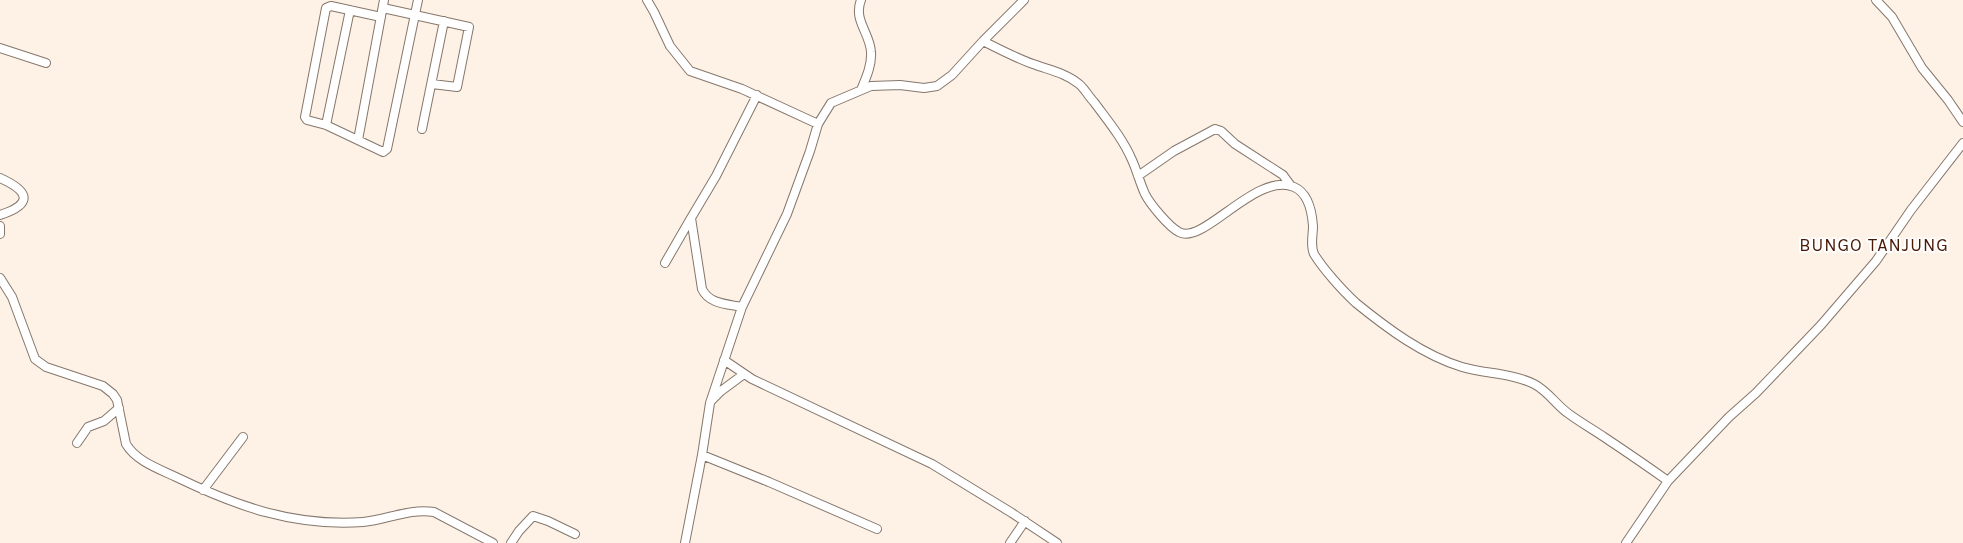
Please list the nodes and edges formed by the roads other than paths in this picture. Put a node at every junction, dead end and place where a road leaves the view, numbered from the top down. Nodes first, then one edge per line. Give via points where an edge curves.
1 (418, 0) edge
2 (647, 0) edge
3 (861, 0) edge
4 (1024, 0) edge
5 (1876, 0) edge
6 (384, 4) edge
7 (350, 10) junction
8 (415, 15) junction
9 (381, 17) junction
10 (444, 21) junction
11 (983, 41) junction
12 (0, 48) edge
13 (46, 63) dead end
14 (432, 84) junction
15 (861, 90) junction
16 (757, 96) junction
17 (1963, 122) edge
18 (818, 124) junction
19 (326, 125) junction
20 (422, 130) dead end
21 (358, 140) junction
22 (1963, 143) edge
23 (1138, 176) junction
24 (0, 178) edge
25 (1291, 186) junction
26 (0, 215) edge
27 (691, 218) junction
28 (0, 226) edge
29 (0, 234) edge
30 (665, 263) dead end
31 (0, 278) edge
32 (742, 307) junction
33 (724, 360) junction
34 (744, 374) junction
35 (710, 403) junction
36 (119, 408) junction
37 (243, 437) dead end
38 (77, 443) dead end
39 (702, 455) junction
40 (1668, 481) junction
41 (204, 490) junction
42 (1025, 521) junction
43 (877, 529) dead end
44 (575, 534) dead end
45 (1628, 542) edge
46 (493, 543) edge
47 (511, 543) edge
48 (685, 543) edge
49 (1010, 543) edge
50 (1057, 543) edge

1 - 8 street
2 - 16 street via 670,46 690,72
3 - 15 street via 858,13 871,54
4 - 11 street
5 - 17 street via 1892,17 1922,68
6 - 8 street
6 - 9 street
7 - 9 street
7 - 19 street
7 - 19 street via 329,6 325,10 305,117
8 - 10 street
8 - 21 street via 387,149 382,151
9 - 21 street
10 - 14 street
10 - 14 street via 469,28 456,87
11 - 15 street via 952,75 937,86 871,86
11 - 23 street via 1080,85 1124,144
12 - 13 street
14 - 20 street
15 - 18 street via 831,103
16 - 18 street
16 - 27 street
18 - 32 street via 787,214
19 - 21 street
22 - 40 street via 1876,261 1821,325
23 - 25 street via 1174,151 1215,130 1283,175
23 - 25 street via 1146,197 1166,220 1180,233 1190,234 1259,191 1280,185
24 - 26 street via 21,190 23,196 21,206
25 - 40 street via 1307,198 1314,252 1354,301 1380,322 1434,356 1453,364 1521,378 1535,384 1567,413
27 - 30 street
27 - 32 street via 702,289 714,301
28 - 29 street
31 - 36 street via 15,303 35,359 46,367 103,386 113,394
32 - 33 street
33 - 34 street
33 - 35 street
34 - 35 street
34 - 42 street via 932,464
35 - 39 street
36 - 38 street via 104,421 88,426
36 - 41 street via 123,436 130,450 157,468
37 - 41 street
39 - 43 street
39 - 48 street
40 - 45 street
41 - 46 street via 255,510 303,521 363,522 410,511 434,512
42 - 49 street
42 - 50 street
44 - 47 street via 533,516

